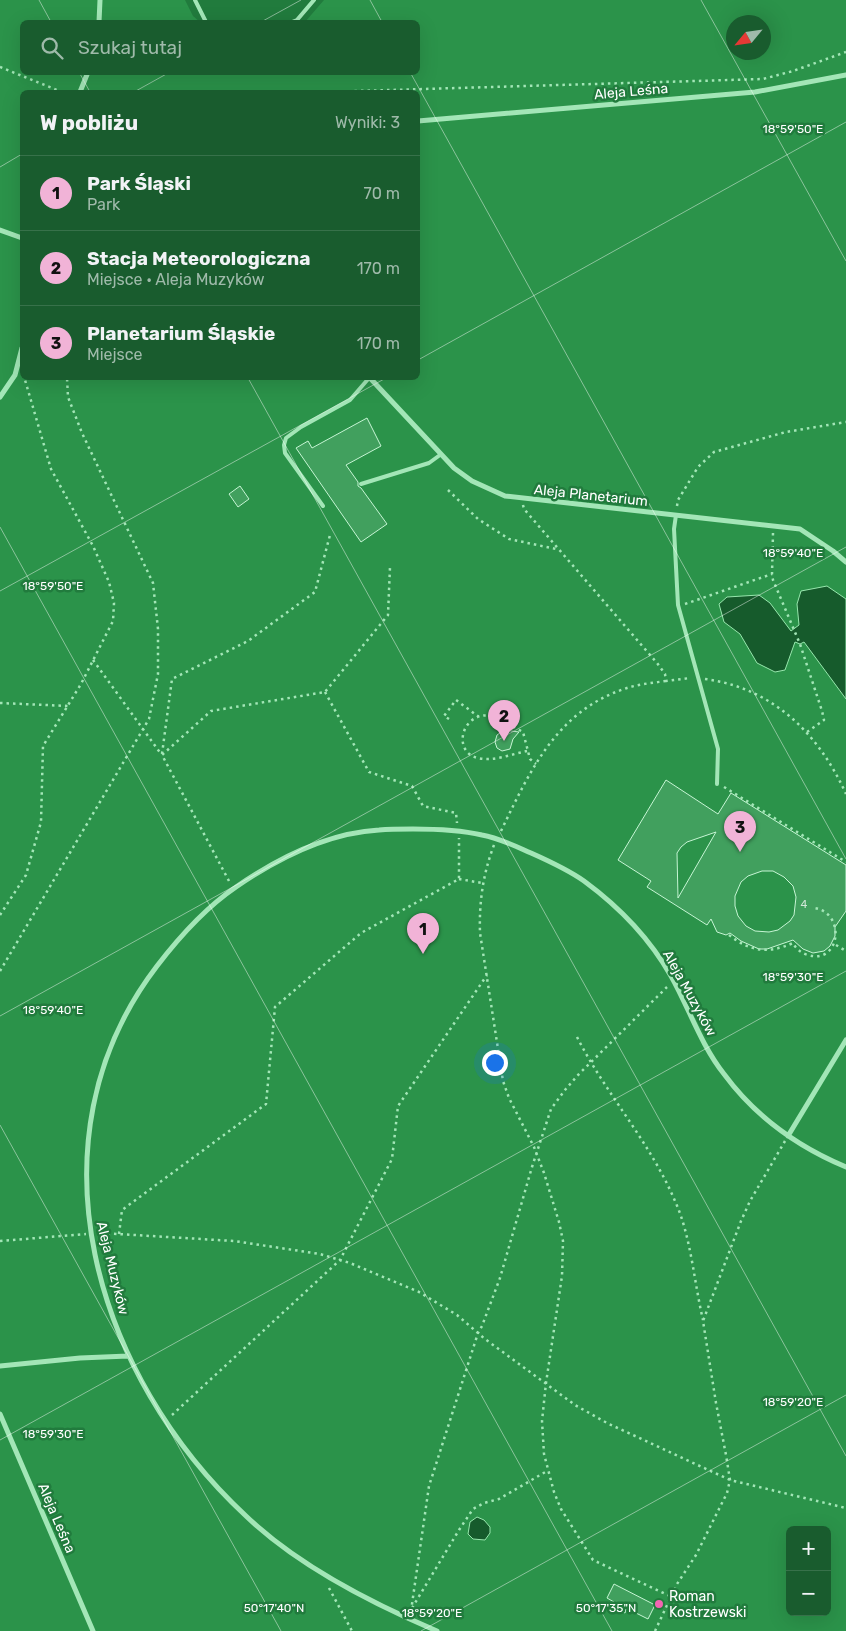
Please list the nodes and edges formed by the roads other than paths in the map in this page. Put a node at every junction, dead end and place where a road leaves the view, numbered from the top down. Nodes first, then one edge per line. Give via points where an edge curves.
1 (100, 0) edge
2 (194, 0) edge
3 (314, 0) edge
4 (99, 20) edge
5 (205, 20) edge
6 (297, 20) edge
7 (846, 74) edge
8 (87, 75) edge
9 (81, 90) edge
10 (420, 121) edge
11 (0, 230) edge
12 (20, 237) edge
13 (20, 356) edge
14 (367, 380) edge
15 (371, 380) edge
16 (0, 397) edge
17 (440, 455) junction
18 (361, 484) dead end
19 (323, 506) dead end
20 (676, 515) junction
21 (846, 562) edge
22 (718, 784) road end
23 (846, 1040) edge
24 (788, 1136) junction
25 (846, 1167) edge
26 (128, 1356) junction
27 (0, 1366) edge
28 (0, 1414) edge
29 (94, 1631) edge
30 (437, 1631) edge

1 - 4 street
2 - 5 lane
3 - 6 lane
7 - 10 street, Aleja Leśna via 755,92
8 - 9 street
11 - 12 street
13 - 16 street via 15,375
14 - 19 lane via 350,400 286,438 285,453
15 - 17 street, Aleja Planetarium
17 - 18 lane via 429,463
17 - 20 street, Aleja Planetarium via 472,481 505,496
20 - 21 street, Aleja Planetarium via 800,529
20 - 22 lane via 678,605 718,749
23 - 24 street
24 - 25 street, Aleja Muzyków
24 - 26 street, Aleja Muzyków via 757,1111 724,1076 667,969 640,934 584,882 549,861 486,835 426,829 378,830 340,836 282,860 208,909 180,937 132,1002 110,1047 96,1090 87,1142 87,1186 91,1234 107,1300
26 - 27 street
26 - 30 street, Aleja Muzyków via 165,1422 196,1463 264,1533 329,1576
28 - 29 street, Aleja Leśna

